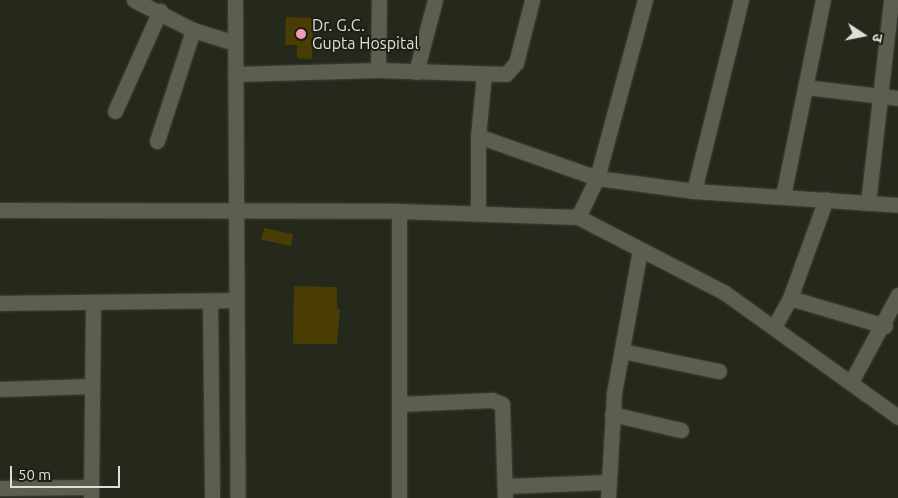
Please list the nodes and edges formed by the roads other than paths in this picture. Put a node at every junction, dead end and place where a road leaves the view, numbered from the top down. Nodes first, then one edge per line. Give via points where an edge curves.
1 (134, 0) edge
2 (235, 0) edge
3 (380, 0) edge
4 (435, 0) edge
5 (532, 0) edge
6 (645, 0) edge
7 (741, 0) edge
8 (822, 0) edge
9 (891, 0) edge
10 (160, 11) junction
11 (193, 30) junction
12 (891, 39) edge
13 (235, 43) junction
14 (378, 70) junction
15 (416, 72) junction
16 (234, 74) junction
17 (484, 75) junction
18 (805, 87) junction
19 (879, 94) junction
20 (898, 98) edge
21 (115, 111) dead end
22 (478, 136) junction
23 (157, 141) dead end
24 (597, 178) junction
25 (694, 191) junction
26 (783, 196) junction
27 (826, 199) junction
28 (868, 203) junction
29 (898, 205) edge
30 (236, 209) junction
31 (0, 210) edge
32 (399, 210) junction
33 (478, 213) junction
34 (578, 217) junction
35 (640, 250) junction
36 (898, 295) edge
37 (790, 298) junction
38 (236, 300) junction
39 (210, 301) junction
40 (93, 302) junction
41 (0, 303) edge
42 (884, 326) junction
43 (774, 327) junction
44 (622, 352) junction
45 (719, 371) dead end
46 (851, 382) junction
47 (91, 386) junction
48 (0, 389) edge
49 (399, 404) junction
50 (612, 414) junction
51 (898, 417) edge
52 (682, 430) dead end
53 (608, 482) junction
54 (0, 488) edge
55 (505, 492) edge
56 (91, 493) edge
57 (212, 498) edge
58 (238, 498) edge
59 (399, 498) edge
60 (608, 498) edge

1 - 10 street
2 - 13 street
3 - 14 street
4 - 15 street
5 - 17 street via 512,70 506,74
6 - 24 street
7 - 25 street
8 - 18 street
9 - 12 street
10 - 11 street
10 - 21 street
11 - 13 street
11 - 23 street
12 - 19 street
13 - 16 street
14 - 15 street
14 - 16 street
15 - 17 street
16 - 30 street
17 - 22 street
18 - 19 street
18 - 26 street
19 - 20 street
19 - 28 street
22 - 24 street
22 - 33 street
24 - 25 street
24 - 34 street
25 - 26 street
26 - 27 street
27 - 28 street
27 - 37 street
28 - 29 street
30 - 31 street
30 - 32 street
30 - 38 street
32 - 33 street
32 - 49 street
33 - 34 street
34 - 35 street
35 - 43 street via 725,293
35 - 44 street
36 - 42 street
37 - 42 street
37 - 43 street
38 - 39 street
38 - 58 street
39 - 40 street
39 - 57 street
40 - 41 street
40 - 47 street
42 - 46 street
43 - 46 street
44 - 45 street
44 - 50 street
46 - 51 street
47 - 48 street
47 - 56 street
49 - 55 street via 499,402 506,414
49 - 59 street
50 - 52 street
50 - 53 street
53 - 55 street
53 - 60 street
54 - 56 street

